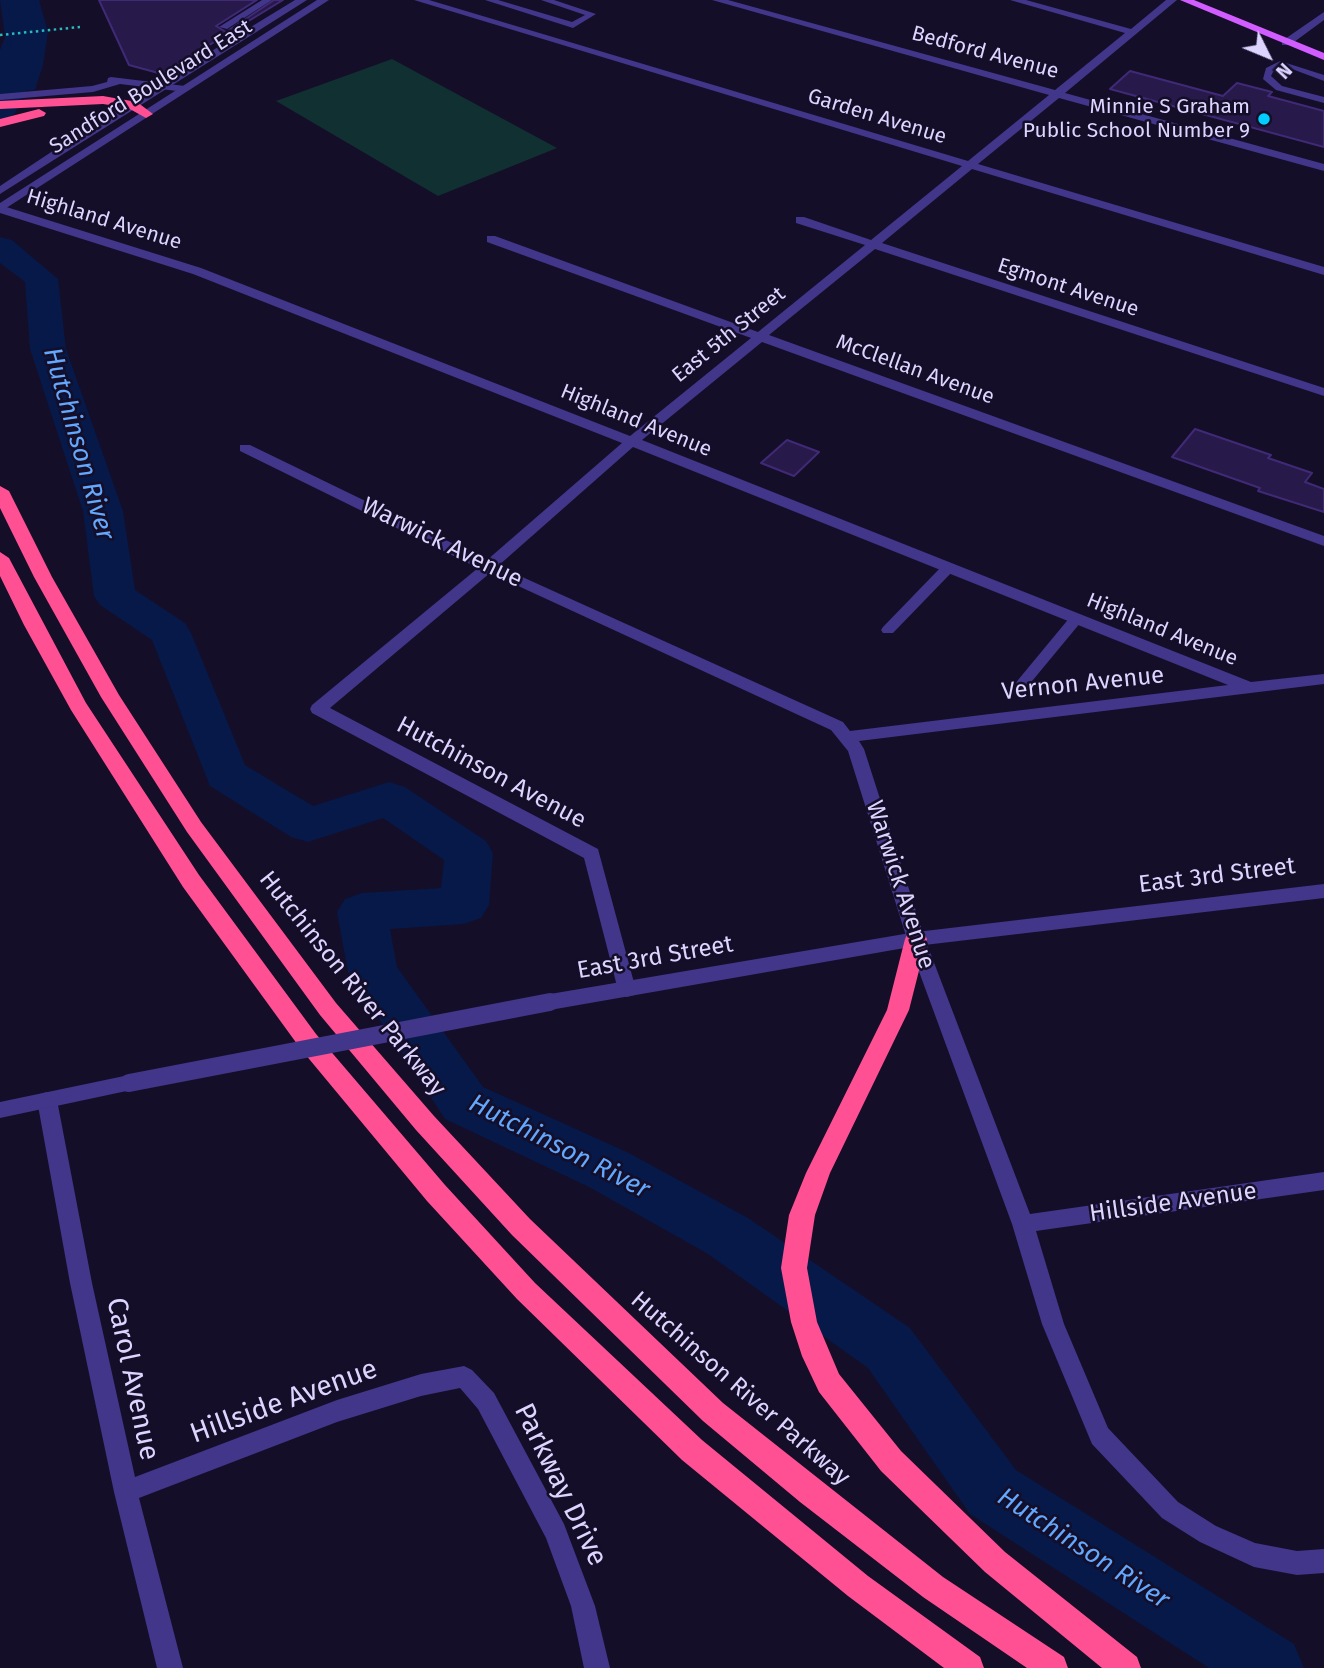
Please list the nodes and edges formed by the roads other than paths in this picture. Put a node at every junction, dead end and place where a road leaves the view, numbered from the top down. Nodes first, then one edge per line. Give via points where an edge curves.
1 (268, 0) edge
2 (302, 0) edge
3 (324, 0) edge
4 (419, 0) edge
5 (489, 0) edge
6 (545, 0) edge
7 (717, 0) edge
8 (1015, 0) edge
9 (1172, 0) edge
10 (1185, 0) edge
11 (1324, 15) edge
12 (1132, 32) junction
13 (242, 36) junction
14 (1286, 43) junction
15 (1324, 57) edge
16 (98, 77) dead end
17 (1324, 78) edge
18 (120, 81) junction
19 (163, 85) junction
20 (185, 89) junction
21 (1056, 92) junction
22 (0, 97) edge
23 (1324, 100) edge
24 (58, 101) junction
25 (0, 105) edge
26 (132, 105) junction
27 (146, 114) junction
28 (114, 115) junction
29 (0, 122) edge
30 (969, 164) junction
31 (1324, 168) edge
32 (0, 191) edge
33 (0, 209) edge
34 (800, 220) dead end
35 (491, 239) dead end
36 (871, 243) junction
37 (1324, 271) edge
38 (762, 337) junction
39 (1324, 393) edge
40 (631, 442) junction
41 (245, 448) dead end
42 (0, 491) edge
43 (1324, 541) edge
44 (0, 558) edge
45 (488, 567) junction
46 (948, 568) junction
47 (0, 589) edge
48 (1076, 619) junction
49 (33, 625) junction
50 (888, 630) dead end
51 (1324, 679) edge
52 (1023, 683) dead end
53 (1250, 688) junction
54 (318, 709) joint
55 (848, 737) junction
56 (1324, 891) edge
57 (916, 939) junction
58 (627, 990) junction
59 (47, 1100) junction
60 (0, 1110) edge
61 (1324, 1181) edge
62 (1023, 1224) junction
63 (464, 1377) joint
64 (126, 1492) junction
65 (1324, 1561) edge
66 (170, 1668) edge
67 (597, 1668) edge
68 (969, 1668) edge
69 (1053, 1668) edge
70 (1126, 1668) edge

1 - 13 lane via 226,30
2 - 13 street, Sandford Boulevard East
3 - 20 street, Sandford Boulevard East
4 - 30 street, Garden Avenue
5 - 6 lane via 573,25 592,14
7 - 21 street, Bedford Avenue
8 - 12 street
9 - 12 street, East 5th Street
10 - 14 main road
11 - 14 street
12 - 21 street, East 5th Street
13 - 19 street, Sandford Boulevard East
14 - 15 main road
16 - 18 lane
17 - 23 lane via 1283,64 1266,77 1279,88
18 - 19 lane
18 - 24 lane
19 - 20 lane
19 - 26 street, Sandford Boulevard East
20 - 27 street, Sandford Boulevard East
21 - 30 street, East 5th Street
21 - 31 street, Bedford Avenue
22 - 24 lane
24 - 25 highway
24 - 26 highway
24 - 28 highway
24 - 29 highway
26 - 27 highway
26 - 28 street, Sandford Boulevard East
27 - 28 highway
27 - 33 street, Sandford Boulevard East
28 - 32 street, Sandford Boulevard East
30 - 36 street, East 5th Street
30 - 37 street, Garden Avenue
33 - 40 street, Highland Avenue via 197,271
34 - 36 street, Egmont Avenue
35 - 38 street, McClellan Avenue
36 - 38 street, East 5th Street
36 - 39 street, Egmont Avenue
38 - 40 street, East 5th Street
38 - 43 street, McClellan Avenue
40 - 45 street, East 5th Street
40 - 46 street, Highland Avenue
41 - 45 street, Warwick Avenue
42 - 69 highway, Hutchinson River Parkway via 104,685 188,818 328,1009 425,1123 537,1244 713,1412 933,1587
44 - 49 highway
45 - 54 street, East 5th Street
45 - 55 street, Warwick Avenue via 809,711
46 - 48 street, Highland Avenue
46 - 50 lane
47 - 49 highway
48 - 52 lane
48 - 53 street, Highland Avenue
49 - 68 highway via 118,771 223,926 342,1084 477,1240 692,1450 858,1586
51 - 53 street, Vernon Avenue
53 - 55 street, Vernon Avenue
54 - 58 street, Hutchinson Avenue via 592,854
55 - 57 street, Warwick Avenue via 856,749
56 - 57 street, East 3rd Street
57 - 58 street, East 3rd Street
57 - 62 street, Warwick Avenue
57 - 70 highway via 898,1010 818,1173 800,1224 795,1277 810,1342 847,1408 933,1505 995,1562
58 - 59 street, East 3rd Street, bridge
59 - 60 street, East 3rd Street
59 - 64 street, Carol Avenue via 80,1283
61 - 62 street, Hillside Avenue
62 - 65 street, Warwick Avenue via 1054,1324 1100,1436 1170,1510 1208,1534 1254,1555 1297,1563
63 - 64 street, Hillside Avenue via 337,1411
63 - 67 street, Parkway Drive via 486,1401 556,1532 583,1606
64 - 66 street, Carol Avenue

